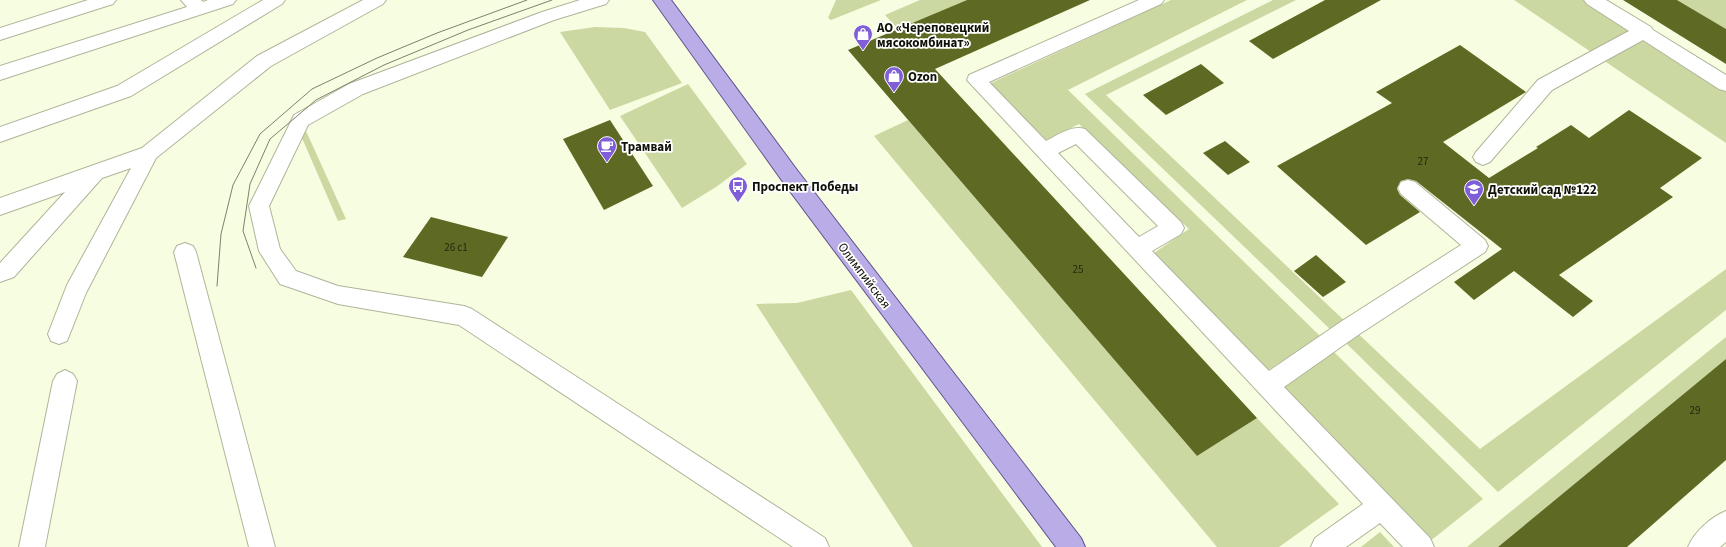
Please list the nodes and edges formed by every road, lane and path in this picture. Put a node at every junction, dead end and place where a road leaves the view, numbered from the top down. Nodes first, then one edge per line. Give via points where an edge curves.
1 (106, 0) edge
2 (227, 0) edge
3 (276, 0) edge
4 (377, 0) edge
5 (600, 0) edge
6 (662, 0) edge
7 (1155, 0) edge
8 (1592, 0) edge
9 (195, 4) edge
10 (1644, 31) junction
11 (0, 34) edge
12 (0, 73) edge
13 (1726, 84) edge
14 (0, 135) edge
15 (1044, 151) junction
16 (149, 153) junction
17 (1483, 157) dead end
18 (96, 171) junction
19 (1408, 188) dead end
20 (0, 206) edge
21 (1137, 249) junction
22 (185, 252) dead end
23 (0, 273) edge
24 (60, 334) dead end
25 (65, 381) dead end
26 (1267, 385) junction
27 (1382, 506) junction
28 (1726, 524) edge
29 (32, 547) edge
30 (262, 547) edge
31 (816, 547) edge
32 (1072, 547) edge
33 (1324, 547) edge
34 (1421, 547) edge
35 (1701, 547) edge

1 - 11 lane
2 - 9 lane
3 - 14 lane via 124,91
4 - 16 lane via 264,61
5 - 31 lane via 548,16 356,89 301,120 259,206 270,251 288,278 338,295 464,316
6 - 32 main road, Олимпийская via 790,176
7 - 15 lane via 976,80
8 - 10 lane
9 - 12 lane
10 - 13 lane
10 - 17 lane via 1545,85
15 - 21 lane
15 - 21 lane via 1078,134 1173,228
16 - 18 lane
16 - 24 lane via 75,292
18 - 20 lane
18 - 23 lane via 6,271
19 - 26 lane via 1477,246
21 - 26 lane
22 - 30 lane
25 - 29 lane
26 - 27 lane
27 - 33 lane
27 - 34 lane
28 - 35 lane

